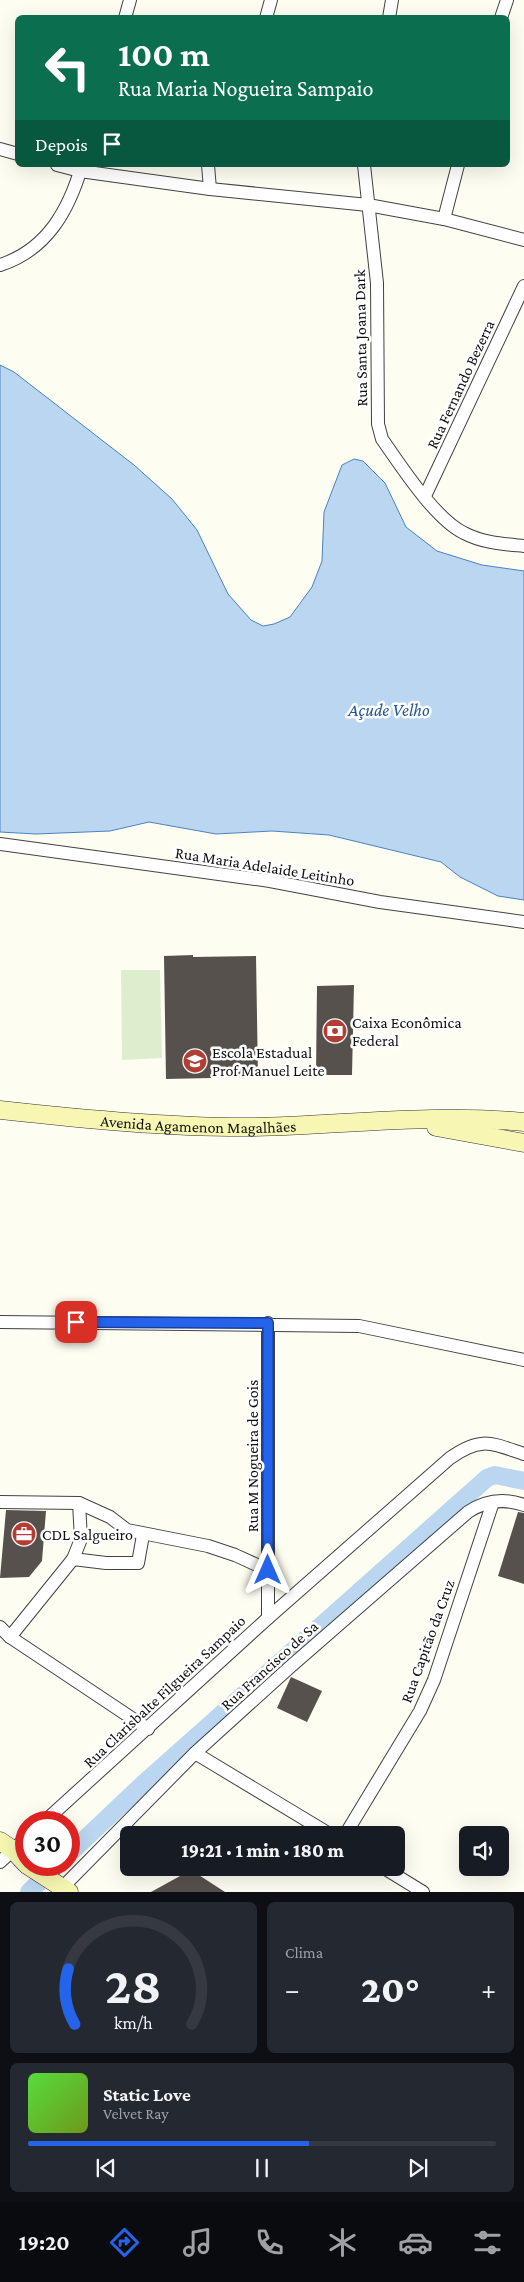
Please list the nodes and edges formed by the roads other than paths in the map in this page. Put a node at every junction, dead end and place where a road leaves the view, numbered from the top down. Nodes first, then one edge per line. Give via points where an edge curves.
1 (130, 0) edge
2 (271, 0) edge
3 (392, 0) edge
4 (507, 0) edge
5 (126, 15) edge
6 (267, 15) edge
7 (390, 15) edge
8 (502, 15) edge
9 (0, 149) edge
10 (15, 153) edge
11 (208, 167) edge
12 (364, 167) edge
13 (457, 167) edge
14 (81, 168) edge
15 (210, 189) junction
16 (368, 205) junction
17 (444, 219) junction
18 (524, 240) edge
19 (0, 265) edge
20 (524, 286) edge
21 (425, 496) junction
22 (524, 546) edge
23 (0, 844) edge
24 (524, 922) edge
25 (0, 1110) edge
26 (397, 1120) junction
27 (524, 1122) edge
28 (524, 1143) edge
29 (0, 1322) edge
30 (268, 1323) junction
31 (524, 1360) edge
32 (524, 1454) edge
33 (0, 1502) edge
34 (492, 1502) junction
35 (79, 1503) junction
36 (524, 1505) edge
37 (143, 1535) junction
38 (73, 1559) junction
39 (268, 1570) junction
40 (268, 1618) junction
41 (0, 1627) edge
42 (10, 1637) junction
43 (148, 1729) junction
44 (195, 1753) junction
45 (56, 1811) edge
46 (316, 1826) edge
47 (350, 1826) edge
48 (13, 1843) edge
49 (0, 1862) edge
50 (43, 1876) edge
51 (397, 1876) edge
52 (59, 1888) edge
53 (423, 1892) edge

1 - 5 street
2 - 6 street
3 - 7 street
4 - 8 street
9 - 10 street
11 - 15 street
12 - 16 street, Rua Santa Joana Dark
13 - 17 street
14 - 15 street
14 - 19 street via 60,219 50,234 21,256
15 - 16 street
16 - 17 street
16 - 21 street, Rua Santa Joana Dark via 377,284 378,424 382,439
17 - 18 street
20 - 21 street, Rua Fernando Bezerra
21 - 22 street, Rua Santa Joana Dark via 448,524 464,533 493,543
23 - 24 street, Rua Maria Adelaide Leitinho via 270,881 380,902
25 - 26 main road, Avenida Agamenon Magalhães via 152,1123 253,1127
26 - 27 main road, Avenida Agamenon Magalhães
26 - 28 main road, Avenida Agamenon Magalhães
29 - 30 street
30 - 31 street via 359,1326
30 - 39 street, Rua M Nogueira de Gois
32 - 40 street, Rua Clarisbalte Filgueira Sampaio via 493,1444 466,1446
33 - 35 street
34 - 36 street, Rua Francisco de Sa via 513,1501
34 - 44 street, Rua Francisco de Sa via 468,1512
34 - 47 street, Rua Capitão da Cruz via 434,1680 420,1711
35 - 37 street
35 - 38 street via 81,1539
37 - 38 street via 138,1563
37 - 39 street via 208,1546
38 - 42 street
39 - 40 street, Rua M Nogueira de Gois
40 - 43 street, Rua Clarisbalte Filgueira Sampaio
41 - 42 street
42 - 43 street
43 - 45 street, Rua Clarisbalte Filgueira Sampaio
44 - 46 street
44 - 52 street, Rua Francisco de Sa
48 - 49 street
50 - 52 main road
51 - 53 street

